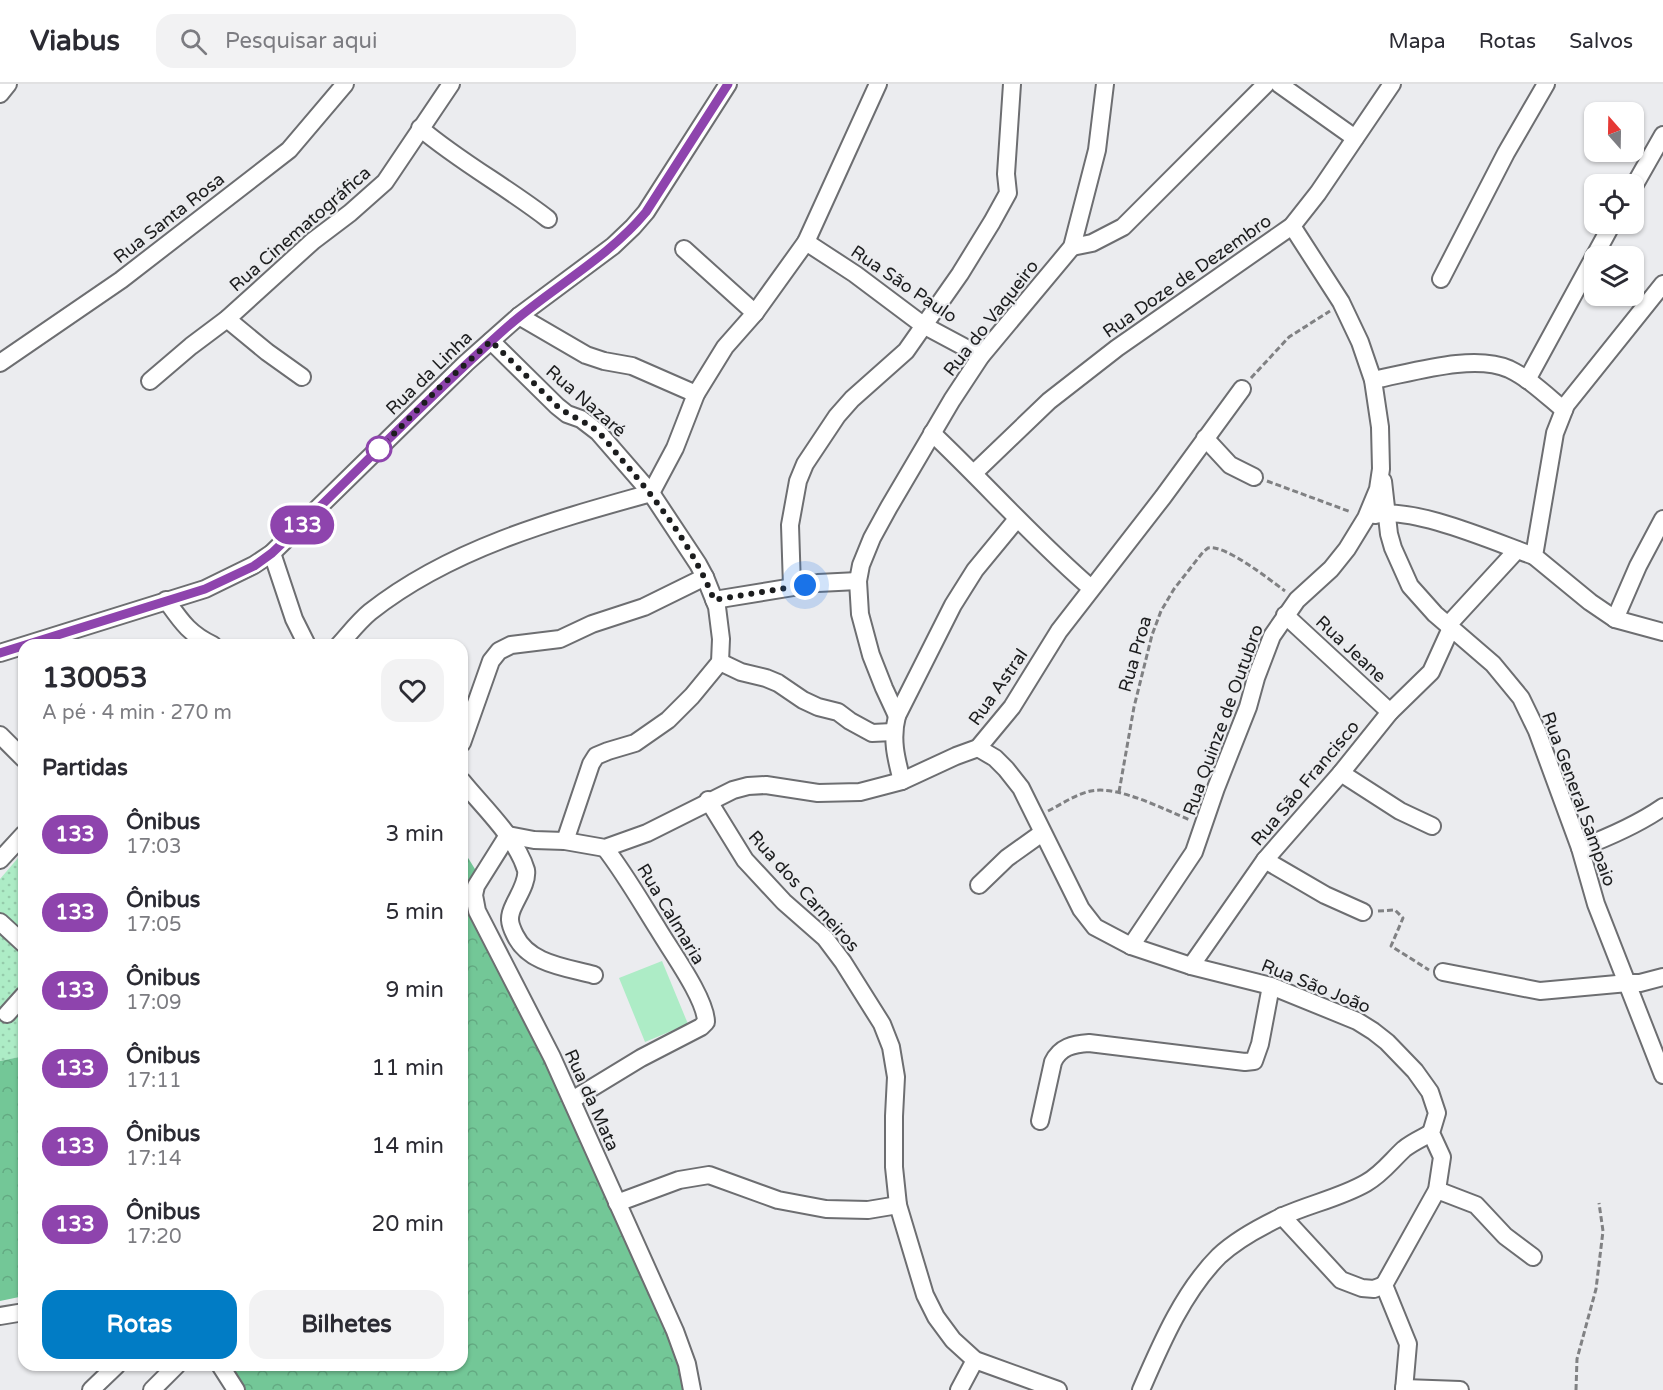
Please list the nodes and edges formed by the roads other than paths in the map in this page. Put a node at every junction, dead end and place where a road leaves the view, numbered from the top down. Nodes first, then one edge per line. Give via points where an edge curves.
1 (8, 84) edge
2 (345, 84) edge
3 (451, 84) edge
4 (728, 84) edge
5 (878, 84) edge
6 (1012, 84) edge
7 (1105, 84) edge
8 (1266, 84) edge
9 (1279, 84) edge
10 (1392, 84) edge
11 (1546, 84) edge
12 (0, 94) edge
13 (420, 128) junction
14 (1663, 135) edge
15 (1355, 138) junction
16 (1641, 174) edge
17 (548, 219) dead end
18 (1292, 225) junction
19 (1607, 234) edge
20 (806, 242) junction
21 (1072, 247) junction
22 (684, 249) dead end
23 (1441, 279) dead end
24 (1663, 284) edge
25 (755, 313) junction
26 (519, 316) junction
27 (227, 319) junction
28 (923, 325) junction
29 (491, 341) junction
30 (981, 356) junction
31 (0, 363) edge
32 (302, 377) dead end
33 (1527, 380) junction
34 (150, 381) dead end
35 (1373, 381) junction
36 (1242, 389) road end
37 (696, 394) junction
38 (1564, 410) junction
39 (932, 434) junction
40 (1205, 438) junction
41 (1381, 469) junction
42 (974, 473) junction
43 (1254, 477) road end
44 (651, 493) junction
45 (1386, 512) junction
46 (1366, 518) junction
47 (1017, 519) junction
48 (1663, 519) edge
49 (1517, 550) junction
50 (272, 553) junction
51 (1534, 556) junction
52 (705, 577) junction
53 (858, 581) junction
54 (792, 587) junction
55 (1091, 588) junction
56 (166, 600) junction
57 (714, 600) junction
58 (1285, 615) junction
59 (1615, 619) junction
60 (1449, 627) junction
61 (1663, 632) edge
62 (44, 639) edge
63 (198, 639) edge
64 (303, 639) edge
65 (345, 639) edge
66 (18, 647) edge
67 (0, 653) edge
68 (720, 662) junction
69 (1390, 712) junction
70 (895, 724) junction
71 (468, 726) edge
72 (0, 735) edge
73 (978, 748) junction
74 (18, 753) edge
75 (1341, 773) junction
76 (902, 781) junction
77 (468, 788) edge
78 (708, 800) junction
79 (1663, 807) edge
80 (1039, 826) junction
81 (1432, 826) dead end
82 (508, 835) junction
83 (18, 840) edge
84 (565, 841) junction
85 (606, 848) junction
86 (1580, 848) junction
87 (0, 860) edge
88 (1265, 860) junction
89 (979, 885) dead end
90 (1363, 912) road end
91 (0, 922) edge
92 (18, 938) edge
93 (1131, 946) junction
94 (1191, 966) junction
95 (1443, 972) road end
96 (594, 975) dead end
97 (1663, 977) edge
98 (1628, 983) junction
99 (1271, 986) junction
100 (18, 1002) edge
101 (7, 1014) dead end
102 (1663, 1075) edge
103 (572, 1100) junction
104 (1040, 1121) dead end
105 (1431, 1133) junction
106 (1437, 1190) junction
107 (617, 1203) junction
108 (898, 1205) junction
109 (1282, 1216) junction
110 (1533, 1257) dead end
111 (1384, 1285) junction
112 (18, 1313) edge
113 (0, 1316) edge
114 (975, 1360) junction
115 (111, 1371) edge
116 (171, 1371) edge
117 (224, 1371) edge
118 (1404, 1389) edge
119 (91, 1390) edge
120 (152, 1390) edge
121 (236, 1390) edge
122 (692, 1390) edge
123 (959, 1390) edge
124 (1058, 1390) edge
125 (1141, 1390) edge
126 (1460, 1390) edge

1 - 12 street
2 - 31 street, Rua Santa Rosa via 288,150 121,280
3 - 13 street, Rua Cinematográfica
4 - 26 street, Rua da Linha via 633,227 574,277
5 - 20 street
6 - 28 street via 1008,193 960,274
7 - 21 street via 1097,150
8 - 21 street via 1123,227 1092,243
9 - 15 street
10 - 15 street, Rua Doze de Dezembro
11 - 23 street
13 - 17 street
13 - 27 street, Rua Cinematográfica via 385,182
14 - 16 street
15 - 18 street, Rua Doze de Dezembro
18 - 35 street, Rua General Sampaio via 1341,302
18 - 42 street, Rua Doze de Dezembro via 1117,348 1049,401
19 - 33 street
20 - 25 street
20 - 28 street, Rua São Paulo
21 - 30 street, Rua do Vaqueiro
22 - 25 street
24 - 38 street
25 - 37 street via 725,347
26 - 29 street, Rua da Linha
26 - 37 street via 586,355 632,366
27 - 32 street
27 - 34 street, Rua Cinematográfica
28 - 30 street, Rua São Paulo
28 - 54 street via 906,351 837,416 805,464 790,525
29 - 44 street, Rua Nazaré via 557,406 598,432
29 - 50 street, Rua da Linha
30 - 39 street, Rua do Vaqueiro
33 - 35 street via 1487,363 1455,365
33 - 38 street
35 - 41 street, Rua General Sampaio via 1379,410
36 - 40 street, Rua Astral
37 - 44 street via 675,448
38 - 51 street via 1555,433
39 - 42 street
39 - 53 street, Rua do Vaqueiro via 872,538
40 - 43 street via 1230,465
40 - 55 street, Rua Astral
41 - 45 street, Rua General Sampaio
41 - 46 street, Rua General Sampaio
42 - 47 street
44 - 52 street, Rua Nazaré
44 - 65 street via 583,512 452,561 399,591 368,614
45 - 46 street
45 - 49 street via 1440,522
45 - 60 street, Rua General Sampaio via 1393,548 1410,586
46 - 58 street, Rua Quinze de Outubro via 1331,569
47 - 55 street
47 - 70 street via 952,605
48 - 59 street
49 - 51 street
49 - 60 street, Rua São Francisco
50 - 56 street, Rua da Linha via 205,589
50 - 64 street
51 - 59 street
52 - 57 street, Rua Nazaré
52 - 71 street via 644,608 560,639 511,645 499,651 491,662
53 - 54 street
53 - 70 street, Rua do Vaqueiro via 860,614
54 - 57 street
55 - 73 street, Rua Astral via 1012,707
56 - 62 street, Rua da Linha
56 - 63 street
57 - 68 street, Rua Nazaré via 721,639
58 - 69 street, Rua Jeane
58 - 93 street, Rua Quinze de Outubro via 1267,647 1194,852
59 - 61 street
60 - 69 street, Rua São Francisco via 1431,672
60 - 86 street, Rua General Sampaio via 1494,664 1521,698 1538,731
66 - 67 street, Rua da Linha
68 - 70 street via 778,683 872,733
68 - 84 street via 692,696 653,732 635,743 596,756
69 - 75 street, Rua São Francisco
70 - 76 street, Rua do Vaqueiro via 895,754
72 - 74 street
73 - 76 street, Rua Astral
73 - 80 street, Rua São João via 1006,768
75 - 81 street via 1400,811
75 - 88 street, Rua São Francisco
76 - 78 street, Rua Astral via 841,794 748,786
77 - 82 street
78 - 85 street, Rua Astral via 647,833
78 - 108 street, Rua dos Carneiros via 745,860 825,938 882,1024 896,1077 894,1167
79 - 86 street
80 - 89 street
80 - 93 street, Rua São João via 1088,920
82 - 84 street, Rua Astral
82 - 96 street via 526,870 509,915 520,945 530,955
82 - 103 street, Rua da Mata via 476,886 475,903
83 - 87 street
84 - 85 street, Rua Astral
85 - 103 street, Rua Calmaria via 701,1002 706,1022
86 - 98 street, Rua General Sampaio via 1596,904
88 - 90 street
88 - 94 street, Rua São Francisco
91 - 92 street
93 - 94 street, Rua São João
94 - 99 street, Rua São João
95 - 98 street via 1540,991
97 - 98 street
98 - 102 street, Rua General Sampaio
99 - 104 street via 1254,1061 1089,1043 1071,1045 1056,1054
99 - 105 street, Rua São João via 1357,1021 1387,1042 1430,1092 1437,1113
100 - 101 street
103 - 107 street, Rua da Mata
105 - 106 street, Rua São João via 1442,1157
105 - 109 street via 1405,1148 1367,1183
106 - 110 street via 1476,1205 1505,1236
106 - 111 street
107 - 108 street via 679,1180 709,1175 778,1200 826,1209 868,1210
107 - 122 street, Rua da Mata via 675,1330
108 - 114 street, Rua dos Carneiros via 932,1310 953,1340
109 - 111 street via 1341,1280 1362,1288
109 - 125 street via 1243,1238 1205,1272 1163,1341
111 - 118 street via 1408,1344
112 - 113 street
114 - 123 street
114 - 124 street, Rua dos Carneiros
115 - 119 street
116 - 120 street
117 - 121 street
118 - 126 street

